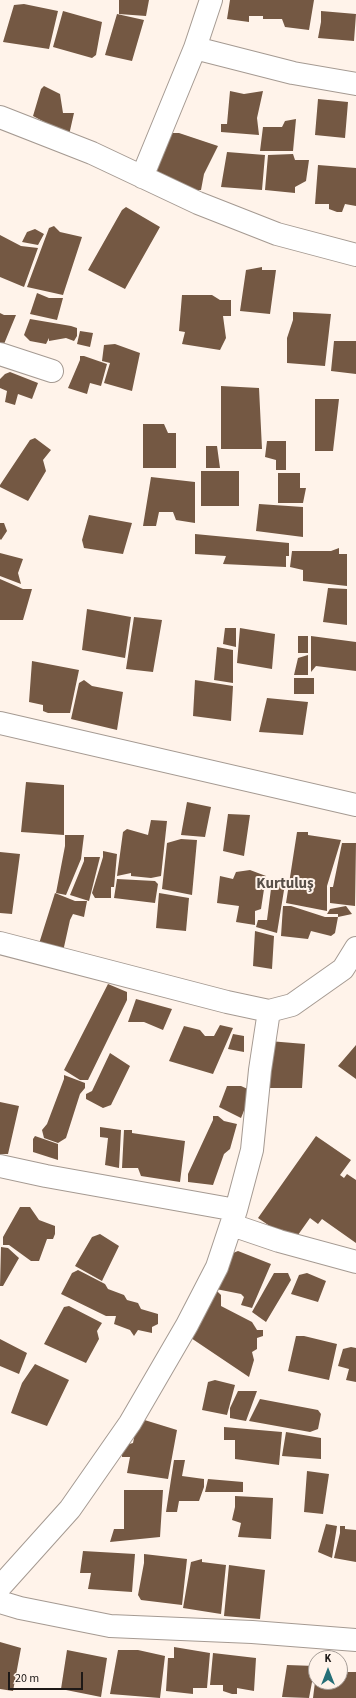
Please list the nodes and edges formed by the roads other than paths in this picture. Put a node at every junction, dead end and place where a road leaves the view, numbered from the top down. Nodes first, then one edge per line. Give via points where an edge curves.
1 (211, 0) edge
2 (195, 48) junction
3 (356, 84) edge
4 (0, 117) edge
5 (142, 177) junction
6 (356, 254) edge
7 (0, 354) edge
8 (52, 371) dead end
9 (0, 723) edge
10 (356, 805) edge
11 (0, 943) edge
12 (356, 948) edge
13 (269, 1011) junction
14 (0, 1166) edge
15 (234, 1218) junction
16 (356, 1262) edge
17 (0, 1587) edge
18 (0, 1602) edge
19 (356, 1640) edge

1 - 2 street
2 - 3 street via 294,73
2 - 5 street
4 - 5 street
5 - 6 street via 198,203 277,234
7 - 8 street
9 - 10 street
11 - 13 street
12 - 13 street via 344,969 292,1005
13 - 15 street via 252,1150
14 - 15 street
15 - 16 street via 279,1241
15 - 17 street via 214,1274 130,1423 70,1509
18 - 19 street via 110,1626 252,1632

